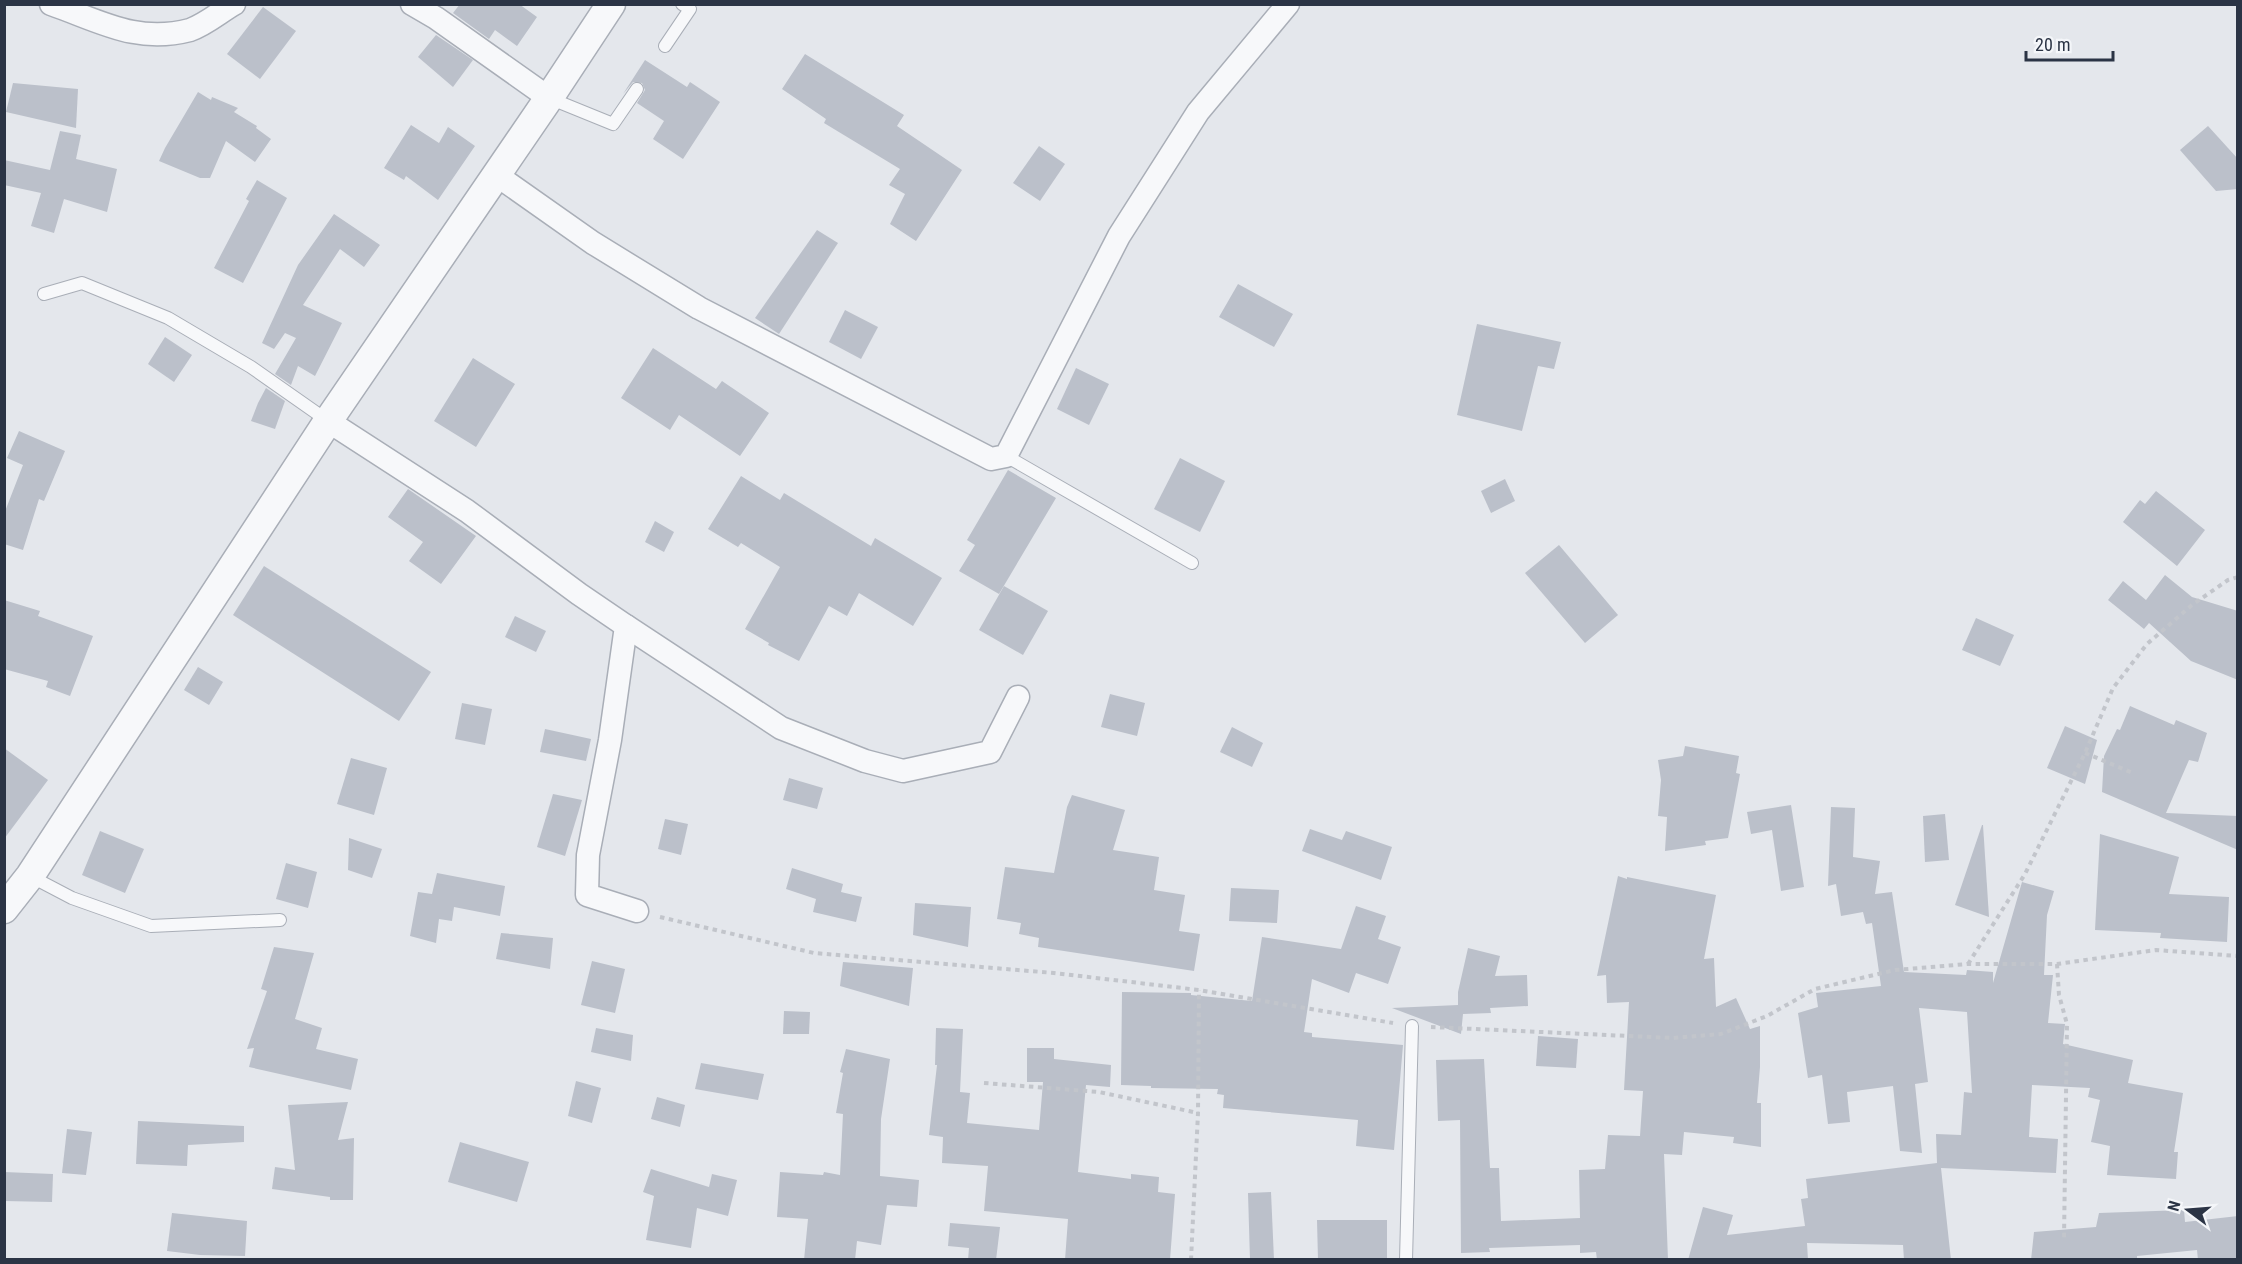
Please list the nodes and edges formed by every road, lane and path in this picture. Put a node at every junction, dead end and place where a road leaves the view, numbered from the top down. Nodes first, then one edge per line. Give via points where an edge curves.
1 (51, 4) edge
2 (234, 4) edge
3 (412, 4) edge
4 (611, 4) edge
5 (682, 4) edge
6 (1288, 4) edge
7 (665, 46) dead end
8 (637, 88) dead end
9 (549, 98) junction
10 (495, 174) junction
11 (44, 294) dead end
12 (328, 421) junction
13 (1006, 456) junction
14 (1192, 563) dead end
15 (2238, 577) edge
16 (626, 626) junction
17 (1018, 697) dead end
18 (2085, 753) junction
19 (2133, 773) dead end
20 (30, 876) junction
21 (7, 902) edge
22 (638, 911) joint
23 (280, 920) dead end
24 (2238, 956) edge
25 (1968, 964) junction
26 (2057, 964) junction
27 (1199, 990) junction
28 (1412, 1026) junction
29 (984, 1083) dead end
30 (1198, 1113) junction
31 (2064, 1239) dead end
32 (1191, 1260) edge
33 (1406, 1260) edge

1 - 2 street via 112,28 151,36 191,29
3 - 9 street
4 - 9 street
5 - 7 lane via 690,9
6 - 13 street via 1198,112 1119,236
8 - 9 lane via 614,124
9 - 10 street
10 - 12 street
10 - 13 street via 593,243 699,308 991,459
11 - 12 lane via 82,283 168,318 251,367
12 - 16 street via 467,511
12 - 20 street
13 - 14 lane
15 - 18 path via 2192,605 2147,644 2113,688
16 - 17 street via 781,728 865,761 903,771 990,752
16 - 22 street via 588,855 587,895
18 - 19 path
18 - 25 path via 2025,874
20 - 21 street
20 - 23 lane via 72,898 151,926
22 - 27 path via 814,953 1054,973
24 - 26 path via 2156,950
25 - 26 path
25 - 28 path via 1895,970 1815,989 1767,1016 1721,1034 1673,1038
26 - 31 path via 2059,995 2067,1024
27 - 28 path
27 - 30 path
28 - 33 lane
29 - 30 path via 1099,1092
30 - 32 path

